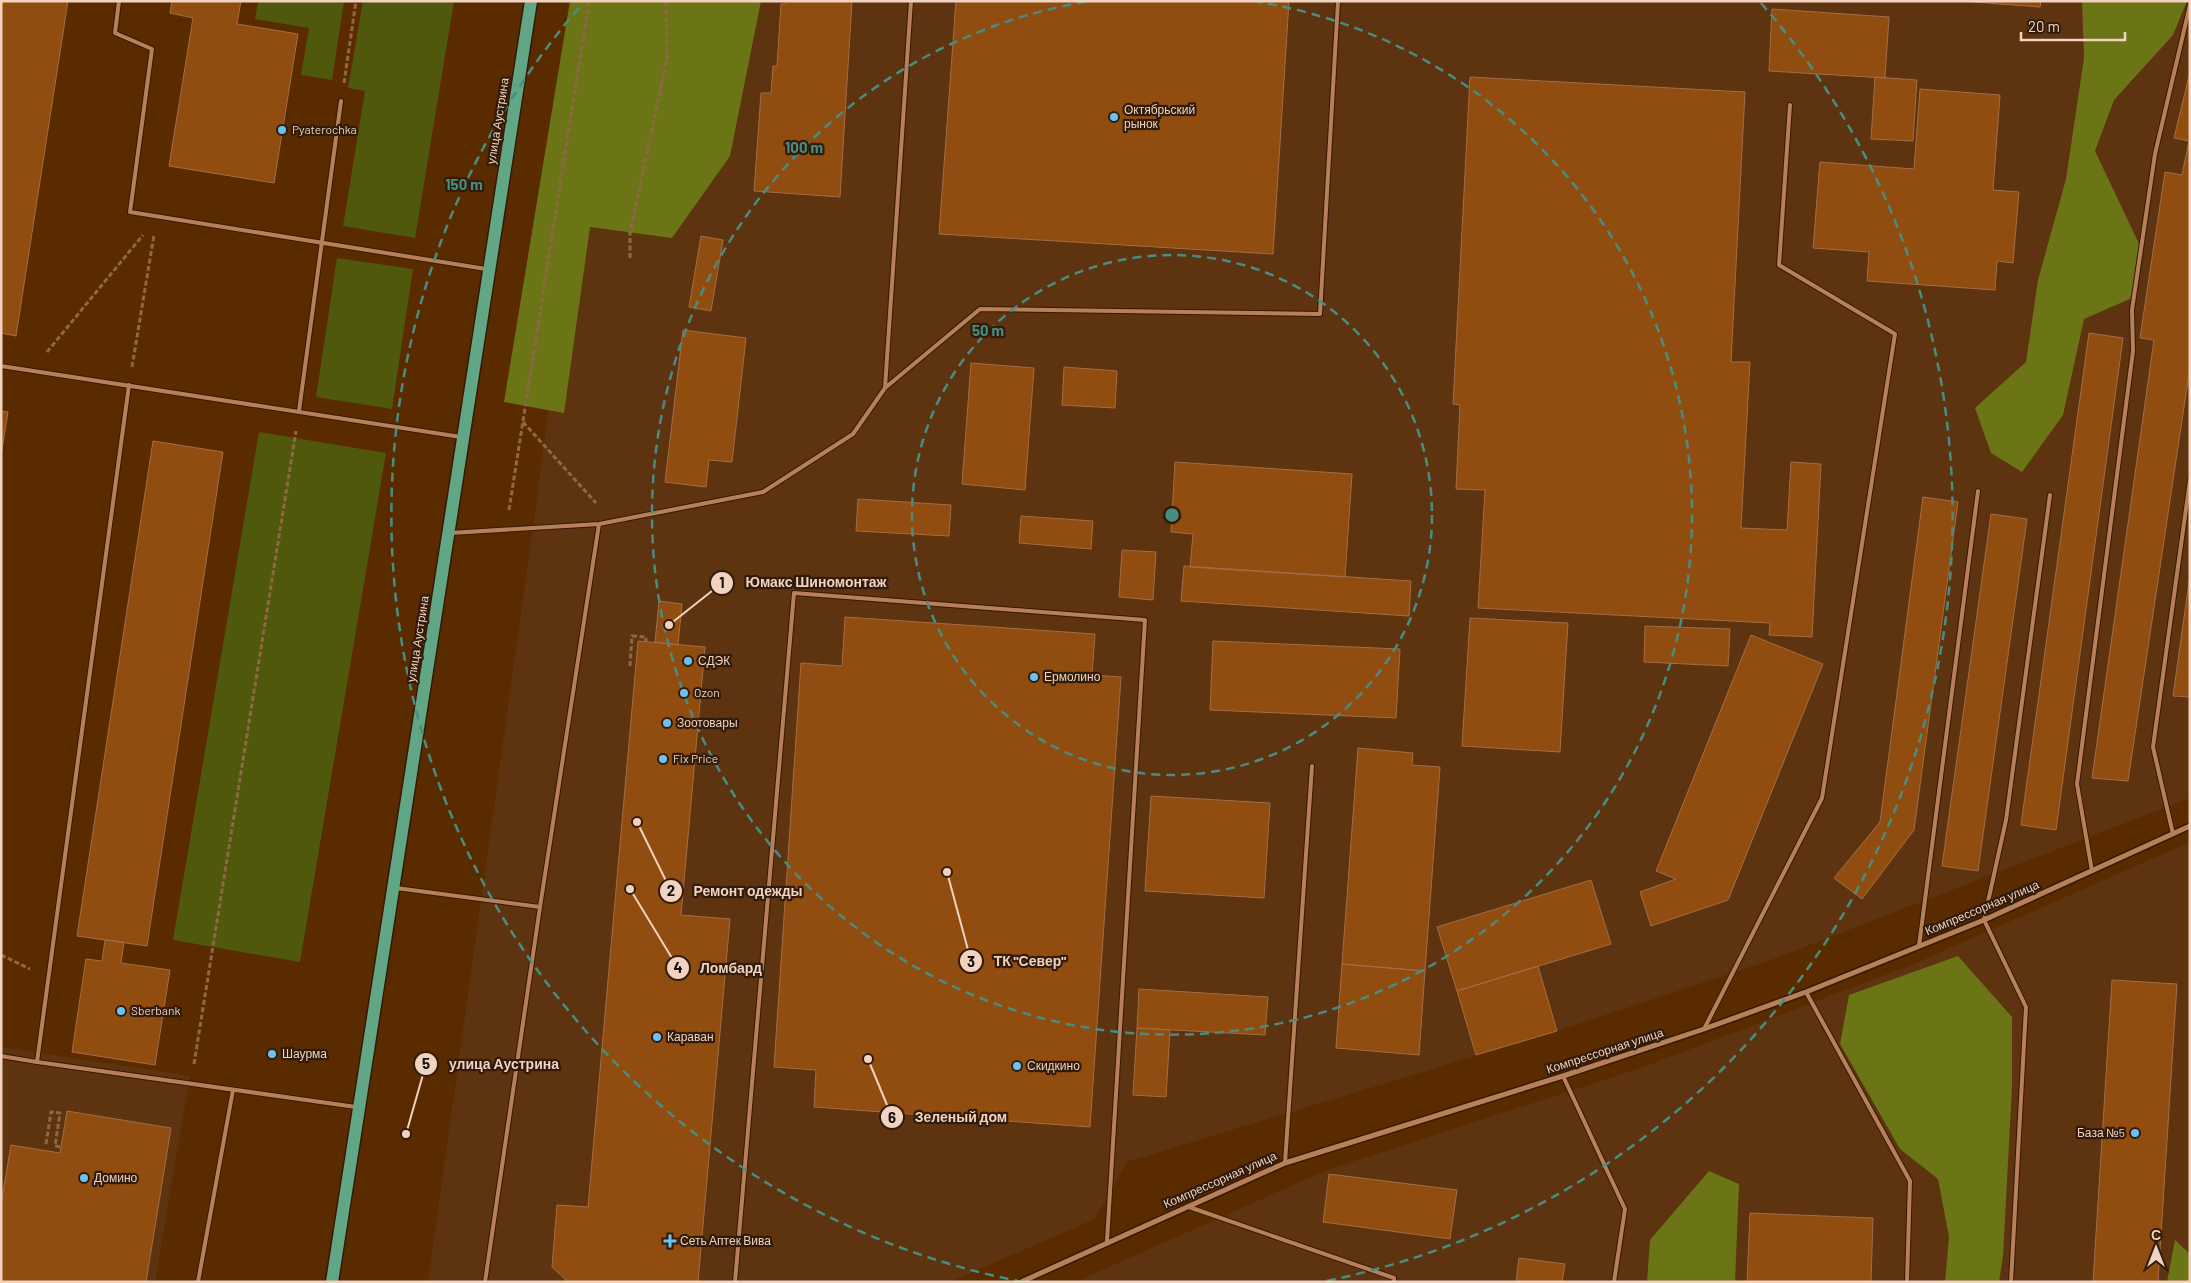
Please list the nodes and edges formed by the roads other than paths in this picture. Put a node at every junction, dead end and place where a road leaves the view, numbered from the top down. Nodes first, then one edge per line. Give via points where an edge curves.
1 (119, 1) edge
2 (531, 1) edge
3 (911, 1) edge
4 (1338, 1) edge
5 (2190, 5) edge
6 (341, 101) road end
7 (1790, 105) dead end
8 (323, 243) junction
9 (489, 269) junction
10 (1, 366) edge
11 (129, 385) junction
12 (885, 388) junction
13 (299, 411) junction
14 (463, 438) junction
15 (2190, 480) edge
16 (1978, 491) dead end
17 (2050, 495) dead end
18 (599, 524) junction
19 (448, 534) junction
20 (1312, 766) dead end
21 (2190, 826) edge
22 (2173, 834) junction
23 (2092, 871) junction
24 (394, 888) junction
25 (540, 907) junction
26 (1984, 920) junction
27 (1919, 946) junction
28 (1806, 992) junction
29 (1704, 1029) junction
30 (1, 1056) edge
31 (37, 1062) junction
32 (1562, 1076) junction
33 (233, 1090) junction
34 (359, 1107) junction
35 (1285, 1163) junction
36 (1187, 1206) junction
37 (1107, 1241) junction
38 (198, 1282) edge
39 (332, 1282) edge
40 (485, 1282) edge
41 (735, 1282) edge
42 (1021, 1282) edge
43 (1394, 1282) edge
44 (1614, 1282) edge
45 (1907, 1282) edge
46 (2011, 1282) edge

1 - 8 lane via 115,33 152,49 130,212
2 - 9 main road, улица Аустрина
3 - 12 lane
4 - 12 lane via 1320,314 980,310
5 - 23 lane via 2155,154 2133,300 2133,351 2077,784
6 - 8 lane
7 - 29 lane via 1779,265 1895,334 1822,798
8 - 9 lane
8 - 13 lane
9 - 14 main road, улица Аустрина
10 - 11 lane
11 - 13 lane
11 - 31 lane
12 - 18 lane via 853,434 764,492
13 - 14 lane
14 - 19 main road, улица Аустрина
15 - 22 lane via 2154,747
16 - 27 lane
17 - 26 lane via 2006,820
18 - 19 lane
18 - 25 lane
19 - 24 main road, улица Аустрина
20 - 35 lane
21 - 22 street, Компрессорная улица
22 - 23 street, Компрессорная улица
23 - 26 street, Компрессорная улица
24 - 25 lane
24 - 34 main road, улица Аустрина
25 - 40 lane
26 - 27 street, Компрессорная улица
26 - 46 lane via 2026,1007
27 - 28 street, Компрессорная улица
28 - 29 street, Компрессорная улица
28 - 45 lane via 1910,1180
29 - 32 street, Компрессорная улица
30 - 31 lane
31 - 33 lane
32 - 35 street, Компрессорная улица
32 - 44 lane via 1625,1210
33 - 34 lane
33 - 38 lane
34 - 39 main road, улица Аустрина
35 - 36 street, Компрессорная улица
36 - 37 street, Компрессорная улица
36 - 43 lane via 1394,1278
37 - 41 lane via 1145,620 794,593
37 - 42 street, Компрессорная улица

